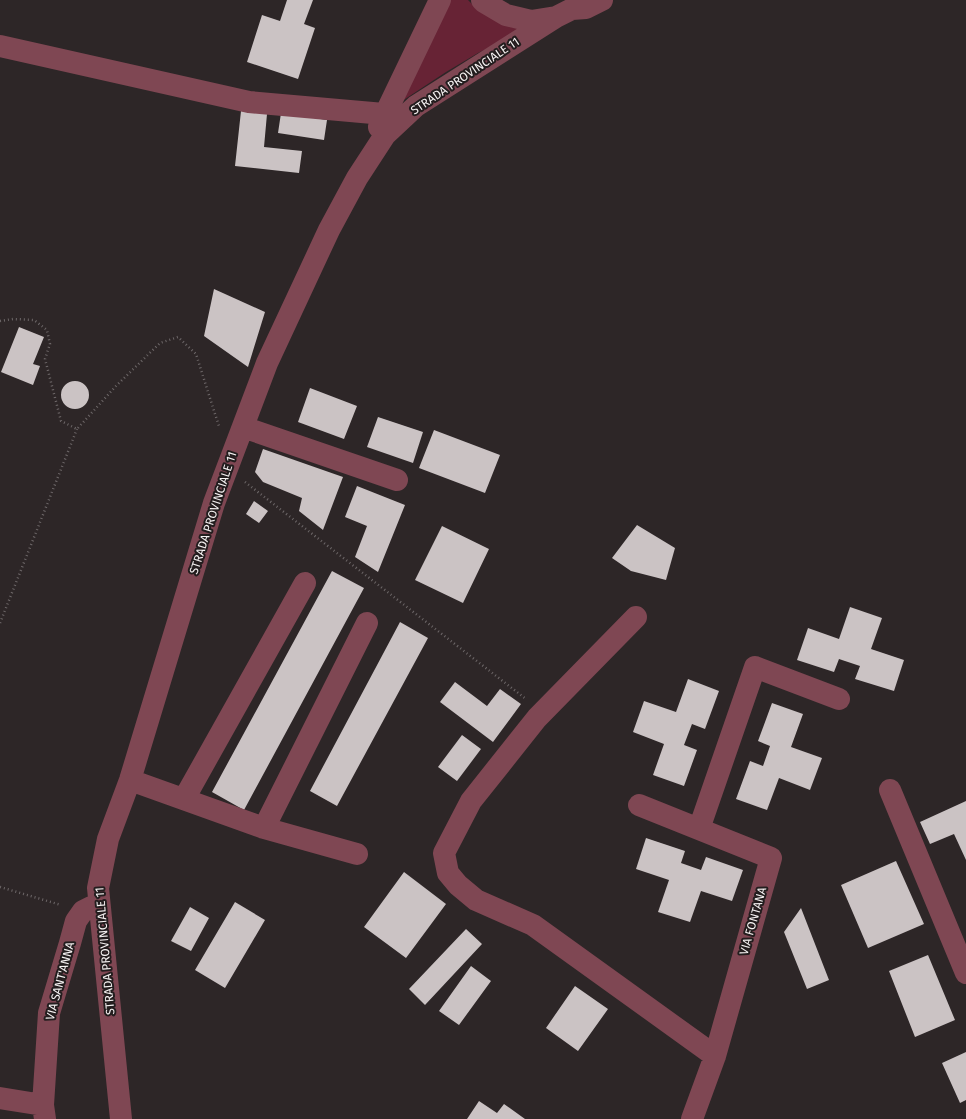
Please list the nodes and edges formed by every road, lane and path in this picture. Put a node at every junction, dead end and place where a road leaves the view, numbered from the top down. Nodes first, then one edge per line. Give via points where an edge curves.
1 (440, 0) edge
2 (482, 0) edge
3 (602, 0) edge
4 (570, 9) edge
5 (0, 46) edge
6 (384, 114) junction
7 (357, 178) junction
8 (0, 320) edge
9 (243, 427) junction
10 (77, 429) junction
11 (230, 462) junction
12 (397, 480) dead end
13 (304, 583) dead end
14 (636, 618) dead end
15 (0, 623) edge
16 (367, 623) dead end
17 (839, 699) dead end
18 (543, 712) junction
19 (130, 780) junction
20 (890, 790) dead end
21 (184, 799) junction
22 (639, 805) dead end
23 (264, 828) junction
24 (699, 829) junction
25 (357, 854) dead end
26 (0, 887) edge
27 (91, 909) junction
28 (966, 972) edge
29 (715, 1056) junction
30 (0, 1098) edge
31 (44, 1112) edge
32 (121, 1119) edge
33 (692, 1119) edge

1 - 6 street
2 - 4 street, STRADA PROVINCIALE 11 via 506,16 531,21
3 - 4 street, STRADA PROVINCIALE 11 via 586,8
4 - 7 street, STRADA PROVINCIALE 11 via 416,106 385,135
5 - 6 street via 249,102
6 - 7 street
7 - 9 street, STRADA PROVINCIALE 11 via 329,230 270,356
8 - 10 path via 34,320 47,330 50,344 45,359 61,422
9 - 11 street, STRADA PROVINCIALE 11
9 - 12 street
10 - 11 path via 160,343 178,337 196,354
10 - 15 path
11 - 18 path
11 - 19 street, STRADA PROVINCIALE 11 via 214,503
13 - 21 street
14 - 18 street
16 - 23 street
17 - 24 street via 756,667
18 - 29 street via 471,801 444,853 448,873 476,900 532,925
19 - 21 street
19 - 27 street, STRADA PROVINCIALE 11 via 108,839
20 - 28 street
21 - 23 street
22 - 24 street, VIA FONTANA
23 - 25 street
24 - 29 street, VIA FONTANA via 771,858
26 - 27 path
27 - 31 street, VIA SANT'ANNA via 76,921 49,1013
27 - 32 street, STRADA PROVINCIALE 11
29 - 33 street, VIA FONTANA
30 - 31 street

